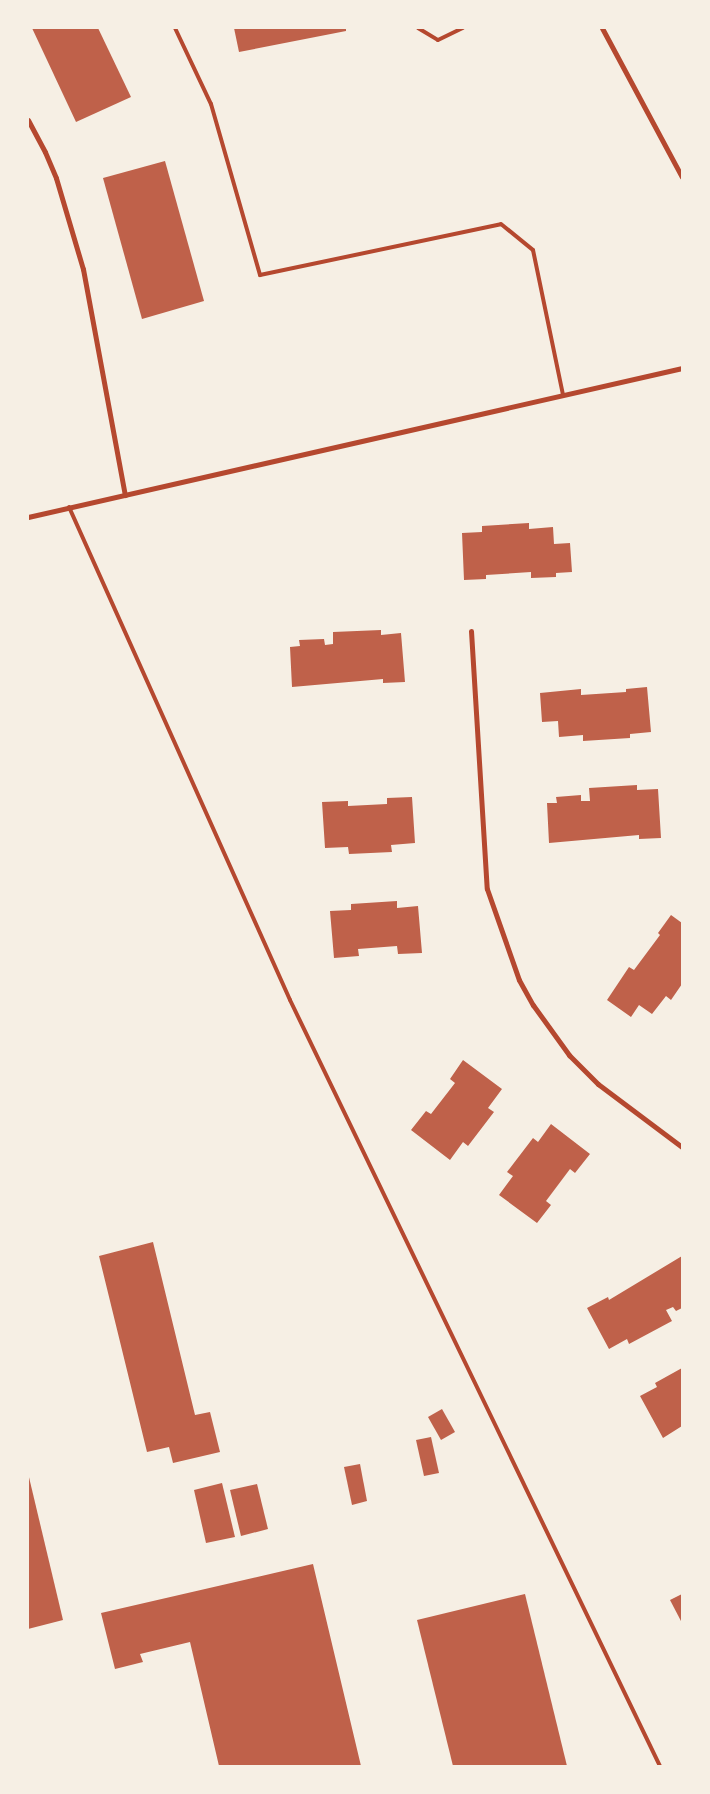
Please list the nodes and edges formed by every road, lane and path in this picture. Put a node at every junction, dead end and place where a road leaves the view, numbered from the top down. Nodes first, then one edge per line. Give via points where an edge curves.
1 (175, 28) edge
2 (418, 28) edge
3 (462, 28) edge
4 (602, 28) edge
5 (28, 120) edge
6 (682, 177) edge
7 (682, 368) edge
8 (563, 395) junction
9 (125, 495) junction
10 (69, 507) junction
11 (28, 517) edge
12 (471, 632) dead end
13 (682, 1147) edge
14 (660, 1766) edge

1 - 8 lane via 212,104 260,275 501,224 533,250
2 - 3 lane via 438,40
4 - 6 street
5 - 9 street via 56,178 83,269
7 - 8 street
8 - 9 street
9 - 10 street
10 - 11 street
10 - 14 lane via 290,1000
12 - 13 street via 486,889 519,980 569,1055 598,1084

